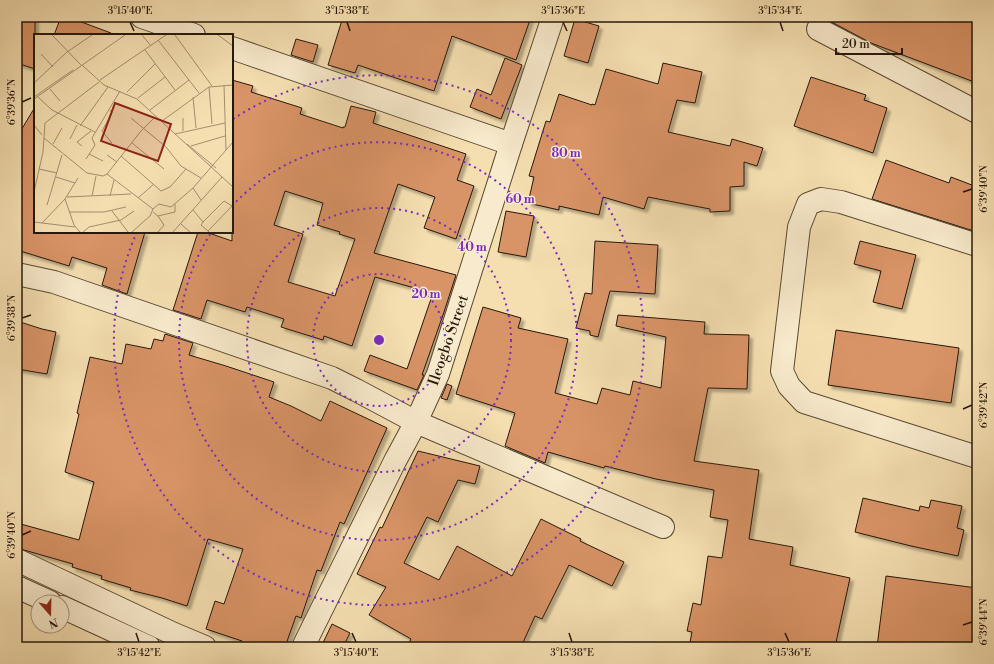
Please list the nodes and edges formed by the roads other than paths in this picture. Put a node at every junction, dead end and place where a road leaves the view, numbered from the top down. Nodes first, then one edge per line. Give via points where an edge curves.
1 (142, 17) edge
2 (553, 17) edge
3 (818, 29) dead end
4 (191, 34) edge
5 (233, 48) edge
6 (977, 112) edge
7 (511, 144) junction
8 (977, 245) edge
9 (17, 274) edge
10 (416, 422) junction
11 (977, 457) edge
12 (663, 527) dead end
13 (17, 560) edge
14 (17, 587) edge
15 (32, 594) edge
16 (70, 612) edge
17 (149, 647) edge
18 (205, 647) edge
19 (302, 647) edge

1 - 4 street
2 - 7 street, Ileogbo Street
3 - 6 street
5 - 7 street
7 - 10 street, Ileogbo Street via 438,374
8 - 11 street via 841,202 821,199 808,204 799,227 782,371 789,386 804,402
9 - 10 street via 54,282 332,378
10 - 12 street
10 - 19 street, Ileogbo Street
13 - 18 street
14 - 15 street
16 - 17 street

